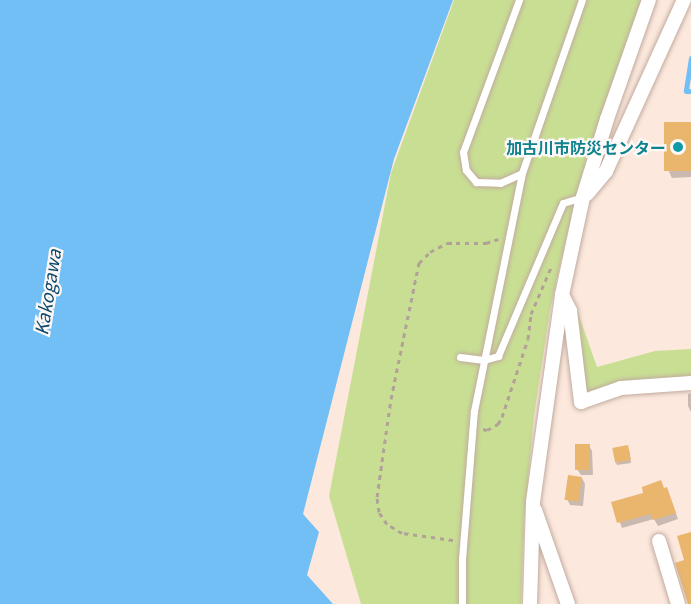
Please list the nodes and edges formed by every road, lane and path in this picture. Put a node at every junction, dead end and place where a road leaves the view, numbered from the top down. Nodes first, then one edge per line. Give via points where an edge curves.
1 (519, 0) edge
2 (582, 0) edge
3 (649, 0) edge
4 (684, 0) edge
5 (522, 173) junction
6 (584, 197) junction
7 (510, 234) junction
8 (554, 261) dead end
9 (562, 295) junction
10 (460, 357) dead end
11 (484, 360) junction
12 (691, 383) edge
13 (473, 428) junction
14 (532, 502) junction
15 (659, 541) dead end
16 (463, 542) junction
17 (462, 604) edge
18 (530, 604) edge
19 (568, 604) edge
20 (678, 604) edge

1 - 5 lane via 463,152 466,170 476,182 500,183
2 - 5 lane
3 - 6 street
4 - 6 street via 606,171
5 - 7 lane
6 - 9 street
6 - 11 lane via 562,203 498,356
7 - 11 lane
7 - 16 path via 486,243 447,243 419,263 391,399 377,497 379,512 387,524 402,533
8 - 13 path via 531,314 528,339 502,417 487,430
9 - 12 street via 570,311 581,402 621,388
9 - 14 street
10 - 11 lane
11 - 13 lane
13 - 16 lane
14 - 18 street
14 - 19 street
15 - 20 street
16 - 17 lane

